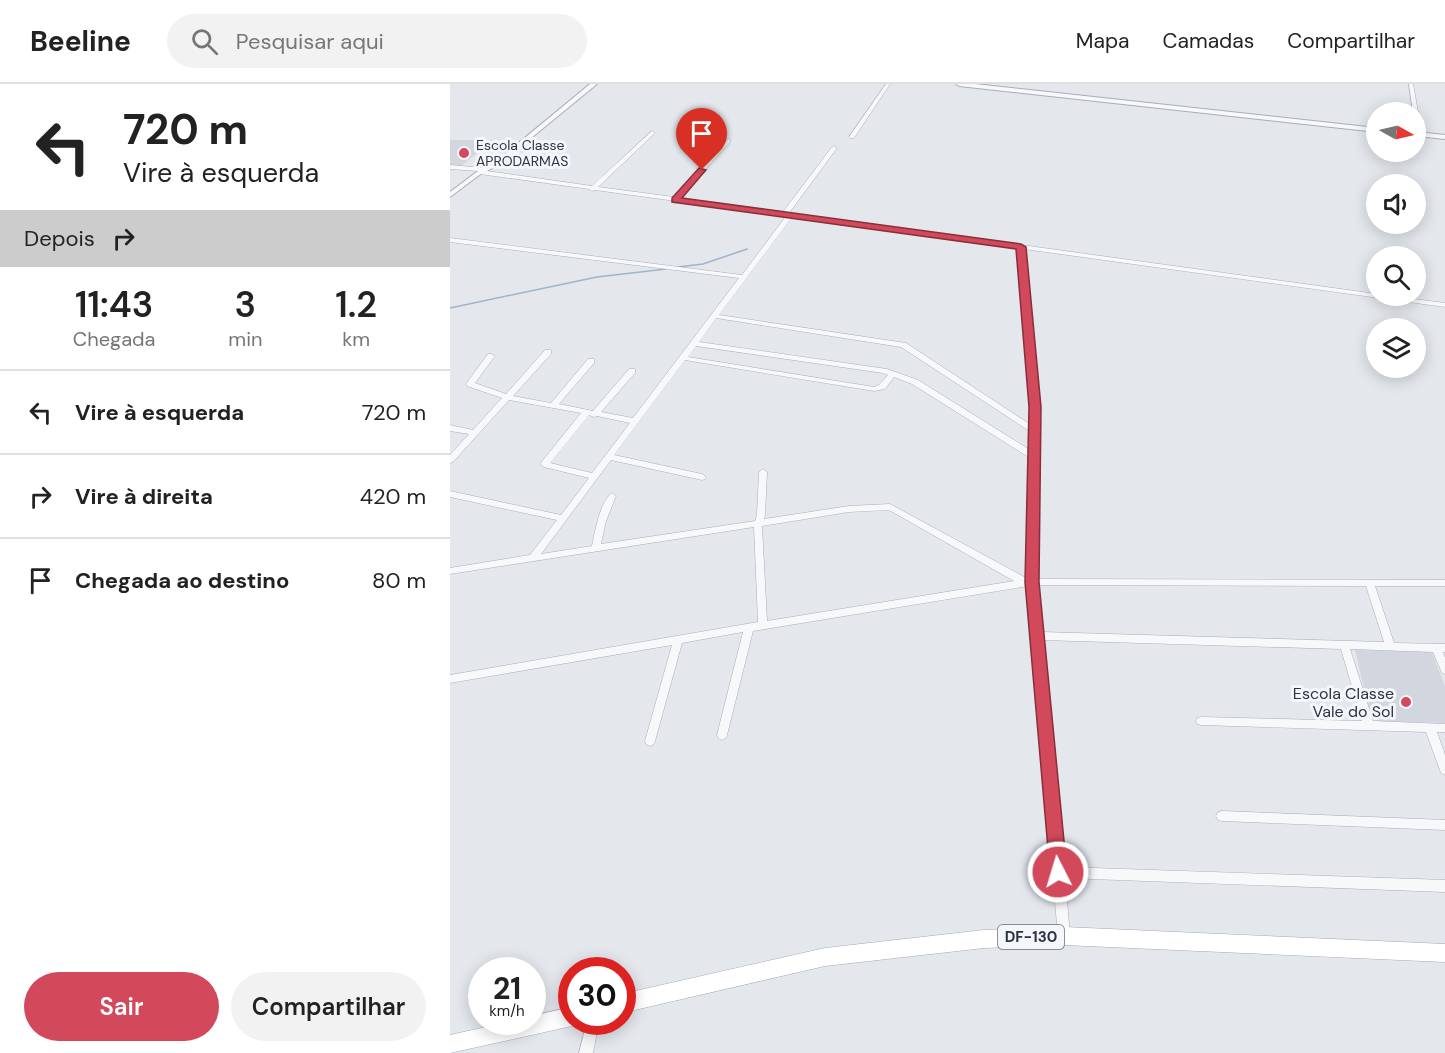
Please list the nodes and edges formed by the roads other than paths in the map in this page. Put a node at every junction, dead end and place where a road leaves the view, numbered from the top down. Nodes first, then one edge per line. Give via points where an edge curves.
1 (594, 84) edge
2 (888, 84) edge
3 (959, 84) edge
4 (1411, 84) edge
5 (1414, 102) edge
6 (1366, 129) edge
7 (652, 133) dead end
8 (1426, 135) edge
9 (852, 137) dead end
10 (1445, 137) edge
11 (728, 141) dead end
12 (834, 148) dead end
13 (450, 167) edge
14 (482, 171) junction
15 (592, 189) junction
16 (450, 195) edge
17 (675, 200) junction
18 (788, 214) junction
19 (450, 240) edge
20 (1021, 247) junction
21 (743, 277) junction
22 (1445, 305) edge
23 (714, 316) junction
24 (693, 343) junction
25 (548, 352) dead end
26 (491, 357) dead end
27 (683, 358) junction
28 (591, 362) dead end
29 (632, 370) dead end
30 (892, 374) junction
31 (507, 397) junction
32 (553, 406) junction
33 (590, 414) junction
34 (635, 421) junction
35 (450, 428) edge
36 (1035, 431) junction
37 (475, 433) junction
38 (609, 457) junction
39 (1035, 457) junction
40 (450, 460) edge
41 (763, 472) dead end
42 (594, 476) junction
43 (702, 477) dead end
44 (450, 494) edge
45 (612, 496) dead end
46 (562, 518) junction
47 (758, 523) junction
48 (596, 549) junction
49 (532, 559) junction
50 (450, 572) edge
51 (1369, 582) junction
52 (1029, 583) junction
53 (1445, 583) edge
54 (763, 625) junction
55 (749, 627) junction
56 (1038, 636) junction
57 (678, 640) junction
58 (1344, 644) junction
59 (1390, 646) junction
60 (1441, 647) edge
61 (1445, 670) edge
62 (450, 680) edge
63 (1201, 721) dead end
64 (1369, 726) junction
65 (1430, 728) junction
66 (1445, 728) edge
67 (722, 735) dead end
68 (650, 741) dead end
69 (1445, 770) edge
70 (1222, 816) dead end
71 (1445, 825) edge
72 (1058, 872) junction
73 (1445, 886) edge
74 (1064, 936) junction
75 (1445, 953) edge
76 (636, 1001) edge
77 (558, 1019) edge
78 (590, 1035) edge
79 (450, 1045) edge
80 (586, 1053) edge

1 - 14 street via 495,165
2 - 9 street
3 - 6 street
4 - 5 street
7 - 15 street
8 - 10 street
11 - 17 street
12 - 18 street
13 - 14 street
14 - 15 street
14 - 16 street
15 - 17 street
17 - 18 street
18 - 20 street
18 - 21 street
19 - 21 street
20 - 22 street
20 - 36 street
21 - 23 street
23 - 24 street
23 - 36 street via 903,345
24 - 27 street
24 - 30 street
25 - 31 street
26 - 31 street via 470,384
27 - 30 street via 874,389 882,387
27 - 34 street
28 - 32 street
29 - 33 street
30 - 39 street via 915,382
31 - 32 street
31 - 37 street
32 - 33 street
33 - 34 street
33 - 42 street via 544,464
34 - 38 street
35 - 37 street
36 - 39 street
37 - 40 street
38 - 42 street
38 - 43 street
39 - 52 street
41 - 47 street
42 - 46 street
44 - 46 street
45 - 48 street
46 - 49 street
47 - 48 street
47 - 52 street via 890,507
47 - 54 street
48 - 49 street
49 - 50 street
51 - 52 street
51 - 53 street
51 - 59 street
52 - 54 street
52 - 56 street
54 - 55 street
55 - 57 street
55 - 67 street
56 - 58 street
56 - 72 street
57 - 62 street
57 - 68 street
58 - 59 street
58 - 64 street
59 - 60 street
60 - 61 street
63 - 64 street
64 - 65 street
65 - 66 street
65 - 69 street
70 - 71 street
72 - 73 street
72 - 74 street
74 - 75 main road, DF-130
74 - 76 main road, DF-130 via 984,939 825,957
77 - 79 main road
78 - 80 street

